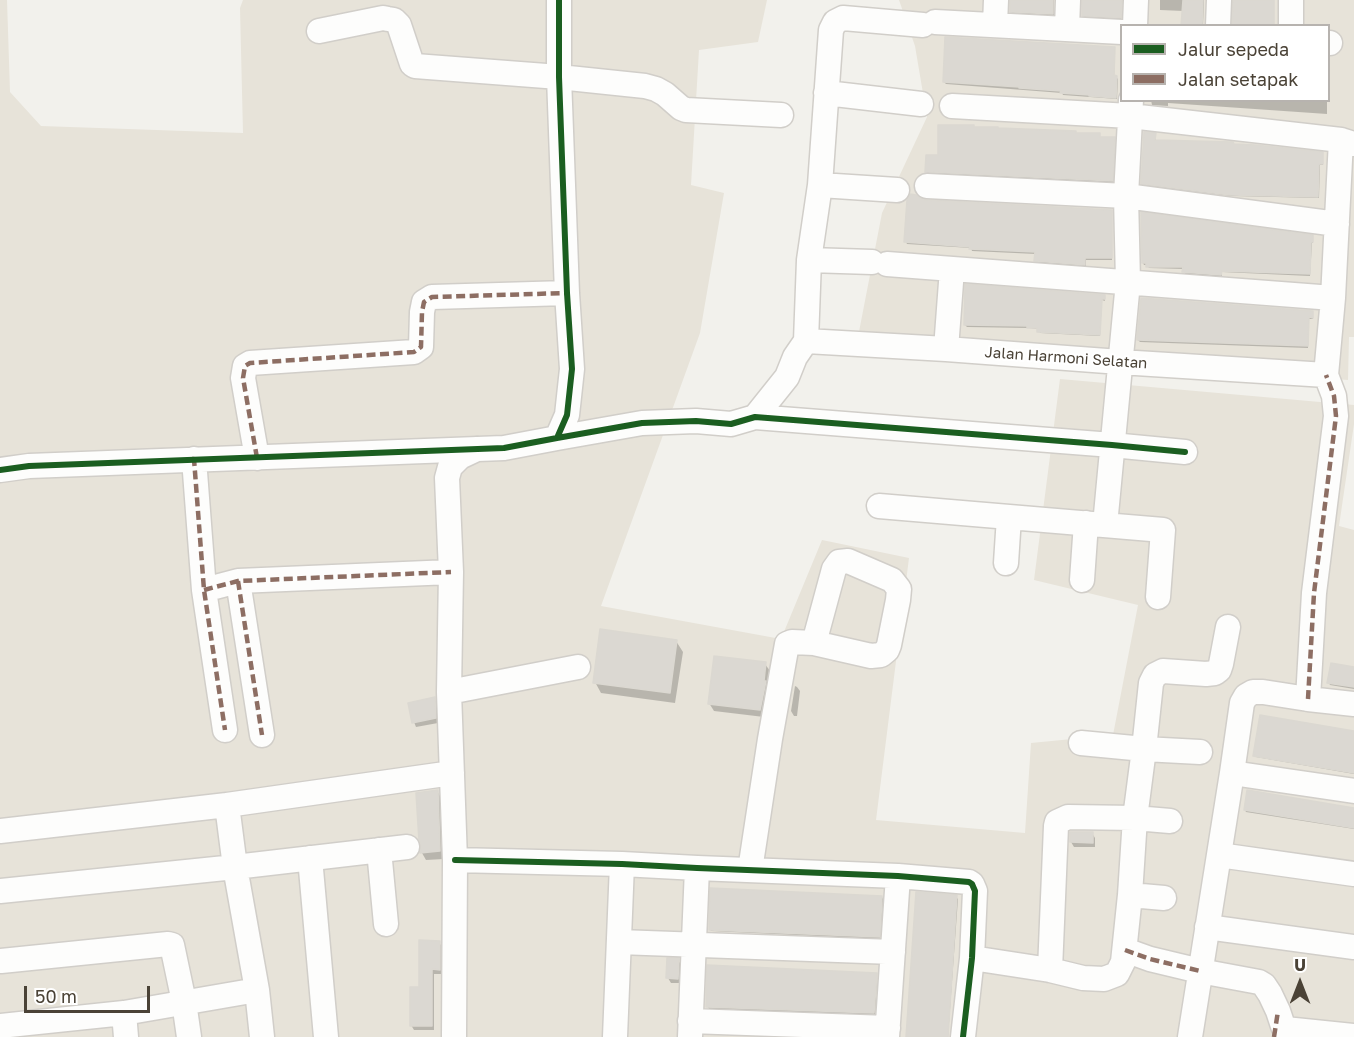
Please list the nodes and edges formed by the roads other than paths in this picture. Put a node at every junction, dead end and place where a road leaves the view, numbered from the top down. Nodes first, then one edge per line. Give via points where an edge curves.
1 (559, 0) edge
2 (996, 0) edge
3 (1068, 0) edge
4 (1136, 0) edge
5 (1220, 0) edge
6 (1291, 0) edge
7 (1135, 24) edge
8 (1218, 24) edge
9 (1291, 24) edge
10 (995, 25) junction
11 (1067, 29) junction
12 (320, 31) dead end
13 (1120, 32) edge
14 (559, 77) junction
15 (826, 93) junction
16 (921, 104) dead end
17 (952, 106) dead end
18 (1130, 108) edge
19 (781, 115) dead end
20 (1348, 142) edge
21 (820, 184) junction
22 (927, 186) dead end
23 (897, 190) dead end
24 (1126, 196) junction
25 (1337, 224) junction
26 (809, 260) junction
27 (952, 268) junction
28 (1128, 282) junction
29 (567, 293) junction
30 (1333, 298) junction
31 (806, 341) junction
32 (946, 349) junction
33 (1120, 363) junction
34 (1326, 375) junction
35 (755, 417) junction
36 (557, 438) junction
37 (1112, 445) junction
38 (478, 448) junction
39 (1185, 452) dead end
40 (257, 458) junction
41 (194, 459) junction
42 (0, 470) edge
43 (879, 506) dead end
44 (1009, 517) junction
45 (1095, 524) junction
46 (1006, 563) dead end
47 (452, 572) junction
48 (1082, 580) dead end
49 (238, 581) junction
50 (204, 590) junction
51 (1158, 597) dead end
52 (1228, 627) dead end
53 (814, 643) dead end
54 (578, 667) dead end
55 (449, 692) junction
56 (1308, 699) junction
57 (1354, 704) edge
58 (225, 730) dead end
59 (262, 735) dead end
60 (1081, 742) dead end
61 (1144, 749) junction
62 (1200, 752) dead end
63 (452, 773) junction
64 (1232, 773) junction
65 (1354, 791) edge
66 (227, 805) junction
67 (1135, 818) junction
68 (1170, 821) dead end
69 (0, 831) edge
70 (406, 847) dead end
71 (379, 849) junction
72 (1219, 855) junction
73 (310, 858) junction
74 (454, 860) junction
75 (622, 864) junction
76 (235, 867) junction
77 (697, 868) junction
78 (750, 870) junction
79 (1354, 874) edge
80 (898, 876) junction
81 (0, 891) edge
82 (1130, 895) junction
83 (1164, 898) dead end
84 (386, 924) dead end
85 (1207, 927) junction
86 (619, 942) junction
87 (693, 945) junction
88 (1354, 948) edge
89 (1125, 950) junction
90 (893, 952) junction
91 (972, 958) junction
92 (0, 959) edge
93 (1050, 970) junction
94 (1200, 971) junction
95 (257, 990) junction
96 (184, 1002) junction
97 (1278, 1011) junction
98 (124, 1013) junction
99 (0, 1026) edge
100 (59, 1028) edge
101 (690, 1029) edge
102 (887, 1032) edge
103 (1354, 1036) edge
104 (126, 1037) edge
105 (189, 1037) edge
106 (262, 1037) edge
107 (326, 1037) edge
108 (454, 1037) edge
109 (615, 1037) edge
110 (963, 1037) edge
111 (1190, 1037) edge
112 (1274, 1037) edge

1 - 14 street
2 - 10 street
3 - 11 street
4 - 7 street
5 - 8 street
6 - 9 street
10 - 11 street
10 - 15 street via 843,18 831,30
11 - 13 street
12 - 14 street via 383,18 394,20 416,66
14 - 19 street via 645,86 665,94 686,110
14 - 29 street
15 - 16 street
15 - 21 street
17 - 18 street
18 - 20 street
18 - 24 street
20 - 25 street
21 - 23 street
21 - 26 street
22 - 24 street
24 - 25 street
24 - 28 street
25 - 30 street
26 - 27 street
26 - 31 street
27 - 28 street
27 - 32 street
28 - 30 street
28 - 33 street
29 - 36 street via 572,369 567,415
29 - 40 street via 432,297 424,302 421,347 414,352 244,366
30 - 34 street
31 - 32 street, Jalan Harmoni Selatan
31 - 35 street via 787,377
32 - 33 street, Jalan Harmoni Selatan
33 - 34 street, Jalan Harmoni Selatan
33 - 37 street
34 - 56 street via 1336,416 1314,593
35 - 36 street via 731,424 642,423
35 - 37 street
36 - 38 street via 504,448
37 - 39 street
37 - 45 street
38 - 40 street
38 - 47 street via 460,457 450,467 447,478
40 - 41 street
41 - 42 street
41 - 50 street
43 - 44 street
44 - 45 street
44 - 46 street
45 - 48 street
45 - 51 street via 1163,530
47 - 49 street
47 - 55 street
49 - 50 street
49 - 59 street
50 - 58 street
52 - 61 street via 1221,663 1215,673 1163,671 1155,675
53 - 78 street via 792,642 786,649
54 - 55 street
55 - 63 street
56 - 57 street
56 - 64 street via 1263,692 1246,696
60 - 61 street
61 - 62 street
61 - 67 street
63 - 66 street
63 - 74 street
64 - 65 street
64 - 72 street
66 - 69 street
66 - 76 street
67 - 68 street
67 - 82 street
67 - 93 street via 1068,817 1057,822
70 - 71 street
71 - 73 street
71 - 84 street
72 - 79 street
72 - 85 street
73 - 76 street
73 - 107 street
74 - 75 street
74 - 108 street
75 - 77 street
75 - 86 street
76 - 81 street
76 - 95 street
77 - 78 street
77 - 87 street
78 - 80 street
80 - 90 street
80 - 91 street via 972,884
82 - 83 street
82 - 89 street
85 - 88 street
85 - 94 street
86 - 87 street
86 - 109 street
87 - 90 street
87 - 101 street
89 - 93 street via 1117,974 1104,979
89 - 94 street
90 - 102 street
91 - 93 street
91 - 110 street
92 - 96 street via 168,944 172,945
94 - 97 street via 1259,982
94 - 111 street
95 - 96 street
95 - 106 street
96 - 98 street
96 - 105 street
97 - 103 street via 1288,1030
97 - 112 street
98 - 100 street
98 - 104 street
99 - 100 street
101 - 102 street

